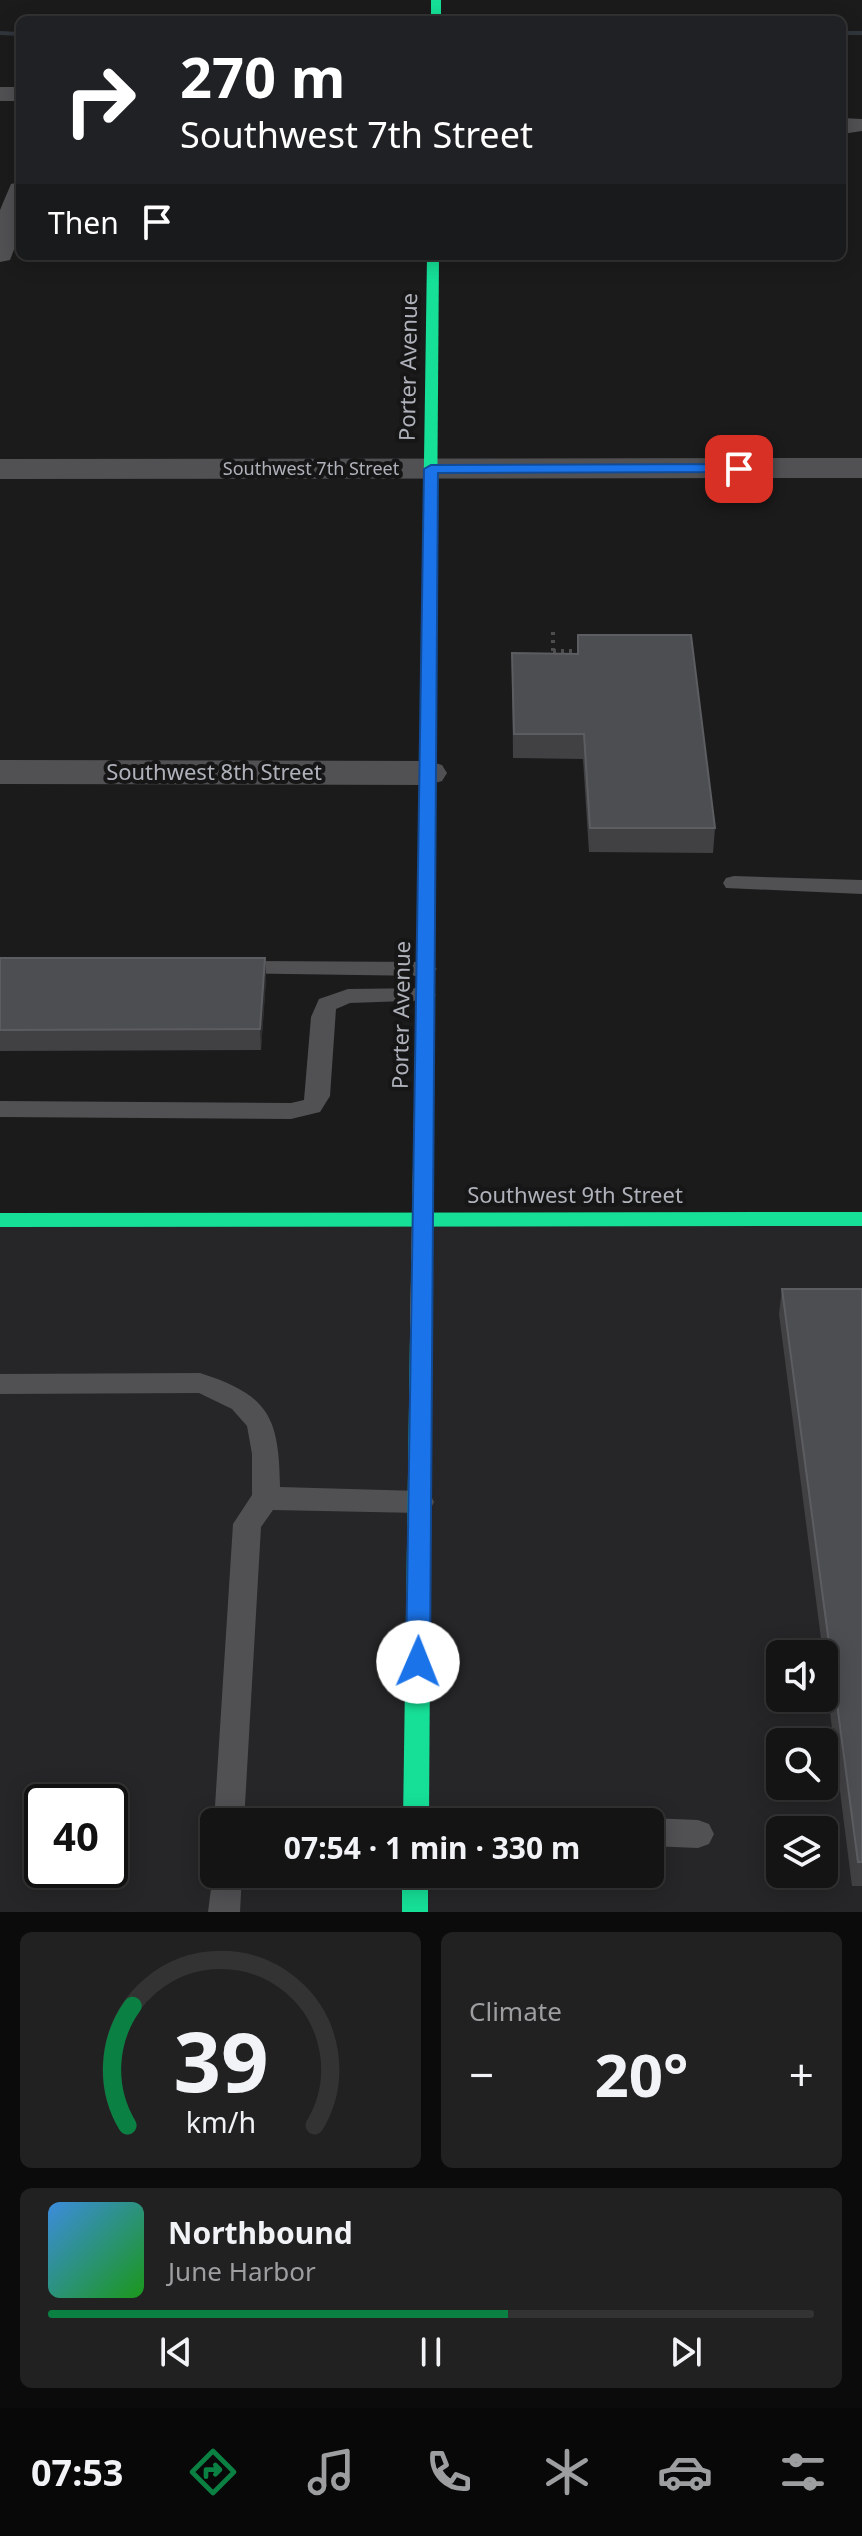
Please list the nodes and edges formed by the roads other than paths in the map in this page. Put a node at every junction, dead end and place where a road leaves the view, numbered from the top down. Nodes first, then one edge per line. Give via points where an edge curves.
1 (16, 203) edge
2 (0, 254) edge
3 (433, 260) edge
4 (862, 468) edge
5 (0, 469) edge
6 (431, 469) junction
7 (0, 772) edge
8 (428, 773) junction
9 (734, 883) dead end
10 (862, 886) edge
11 (217, 968) edge
12 (426, 969) junction
13 (425, 995) junction
14 (0, 1109) edge
15 (423, 1219) junction
16 (862, 1219) edge
17 (0, 1220) edge
18 (0, 1384) edge
19 (266, 1498) junction
20 (420, 1502) junction
21 (230, 1808) edge
22 (416, 1808) edge
23 (664, 1833) edge
24 (698, 1834) dead end
25 (225, 1888) edge
26 (415, 1888) edge
27 (224, 1912) edge
28 (415, 1912) edge

1 - 2 street
3 - 6 street, Porter Avenue
4 - 6 street, Southwest 7th Street
5 - 6 street, Southwest 7th Street
6 - 8 street, Porter Avenue
7 - 8 street, Southwest 8th Street
8 - 12 street, Porter Avenue
9 - 10 lane
11 - 12 lane
12 - 13 street, Porter Avenue
13 - 14 lane via 348,996 327,1004 318,1096 312,1106 291,1111
13 - 15 street, Porter Avenue
15 - 16 street, Southwest 9th Street
15 - 17 street, Southwest 9th Street
15 - 20 street, Porter Avenue
18 - 19 lane via 200,1383 231,1393 256,1411 265,1434
19 - 20 lane
19 - 21 lane via 247,1524
20 - 22 street, Porter Avenue
23 - 24 lane
25 - 27 lane
26 - 28 street

